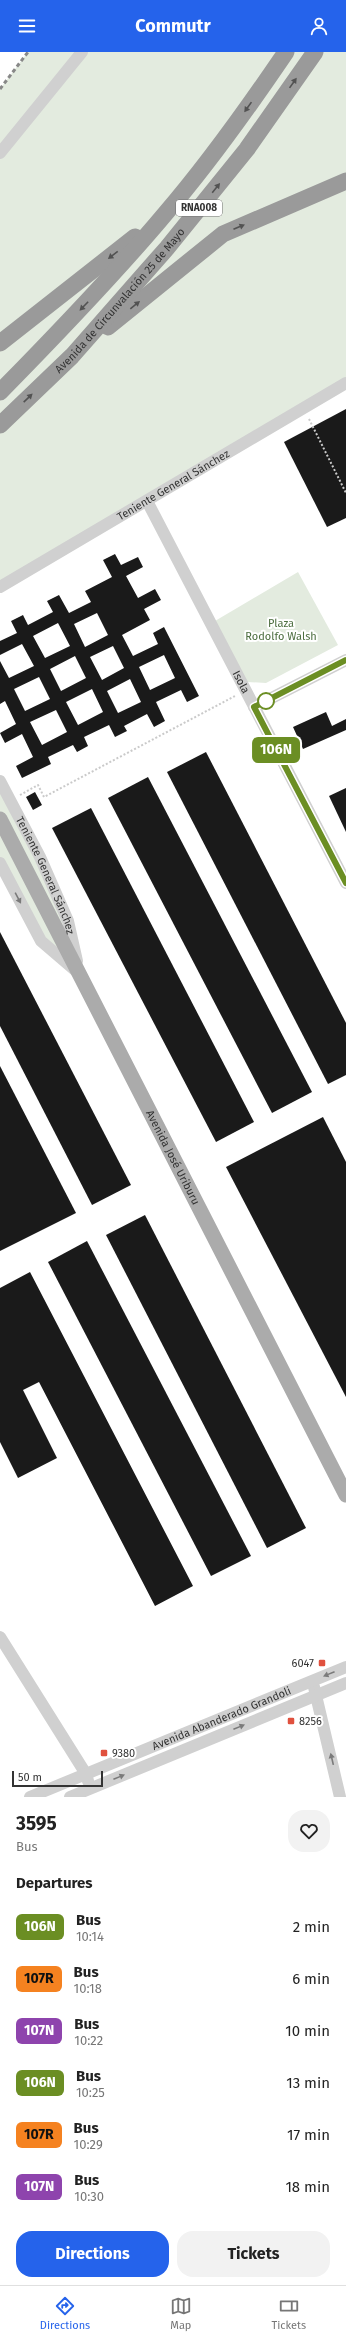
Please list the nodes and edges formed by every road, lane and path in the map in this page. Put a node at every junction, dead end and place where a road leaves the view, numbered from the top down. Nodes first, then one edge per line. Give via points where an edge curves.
1 (82, 52) edge
2 (286, 52) edge
3 (315, 52) edge
4 (0, 153) edge
5 (346, 181) edge
6 (166, 214) junction
7 (0, 343) edge
8 (72, 356) junction
9 (346, 383) edge
10 (0, 392) edge
11 (304, 408) junction
12 (0, 425) edge
13 (346, 493) edge
14 (147, 501) junction
15 (0, 587) edge
16 (346, 660) edge
17 (245, 690) junction
18 (254, 707) junction
19 (0, 782) edge
20 (10, 800) junction
21 (0, 819) edge
22 (0, 863) edge
23 (346, 883) edge
24 (80, 974) junction
25 (346, 1495) edge
26 (0, 1637) edge
27 (346, 1667) edge
28 (312, 1681) junction
29 (346, 1683) edge
30 (317, 1695) junction
31 (86, 1774) junction
32 (91, 1793) edge
33 (30, 1797) edge
34 (70, 1797) edge
35 (340, 1797) edge

1 - 4 street
2 -> 6 highway, Avenida de Circunvalación 25 de Mayo / RNA008 via 230,132
8 -> 3 highway, Avenida de Circunvalación 25 de Mayo / RNA008 via 167,248 247,149
8 -> 5 highway, RNA008 via 223,234
6 -> 7 highway, RNA008
6 -> 10 highway, Avenida de Circunvalación 25 de Mayo / RNA008 via 108,280
12 -> 8 highway, Avenida de Circunvalación 25 de Mayo / RNA008
9 - 11 street, Teniente General Sánchez
11 - 13 path
11 - 14 street, Teniente General Sánchez
14 - 15 street, Teniente General Sánchez
14 - 17 street, Isola
16 - 18 street
17 - 18 street, Isola
17 - 20 path via 44,797 38,786
18 - 23 street, Isola
19 - 20 street, Teniente General Sánchez
20 - 24 street, Teniente General Sánchez via 40,857 68,921
21 - 24 main road, Avenida José Uriburu
22 -> 24 street via 41,941
24 - 25 main road, Avenida José Uriburu
26 - 31 street
27 -> 28 street, Avenida Abanderado Grandoli
28 - 30 street
28 - 31 street, Avenida Abanderado Grandoli
29 - 30 street, Avenida Abanderado Grandoli
32 -> 30 street, Avenida Abanderado Grandoli
35 -> 30 street
31 - 32 street
31 - 33 street, Avenida Abanderado Grandoli
32 - 34 street, Avenida Abanderado Grandoli

